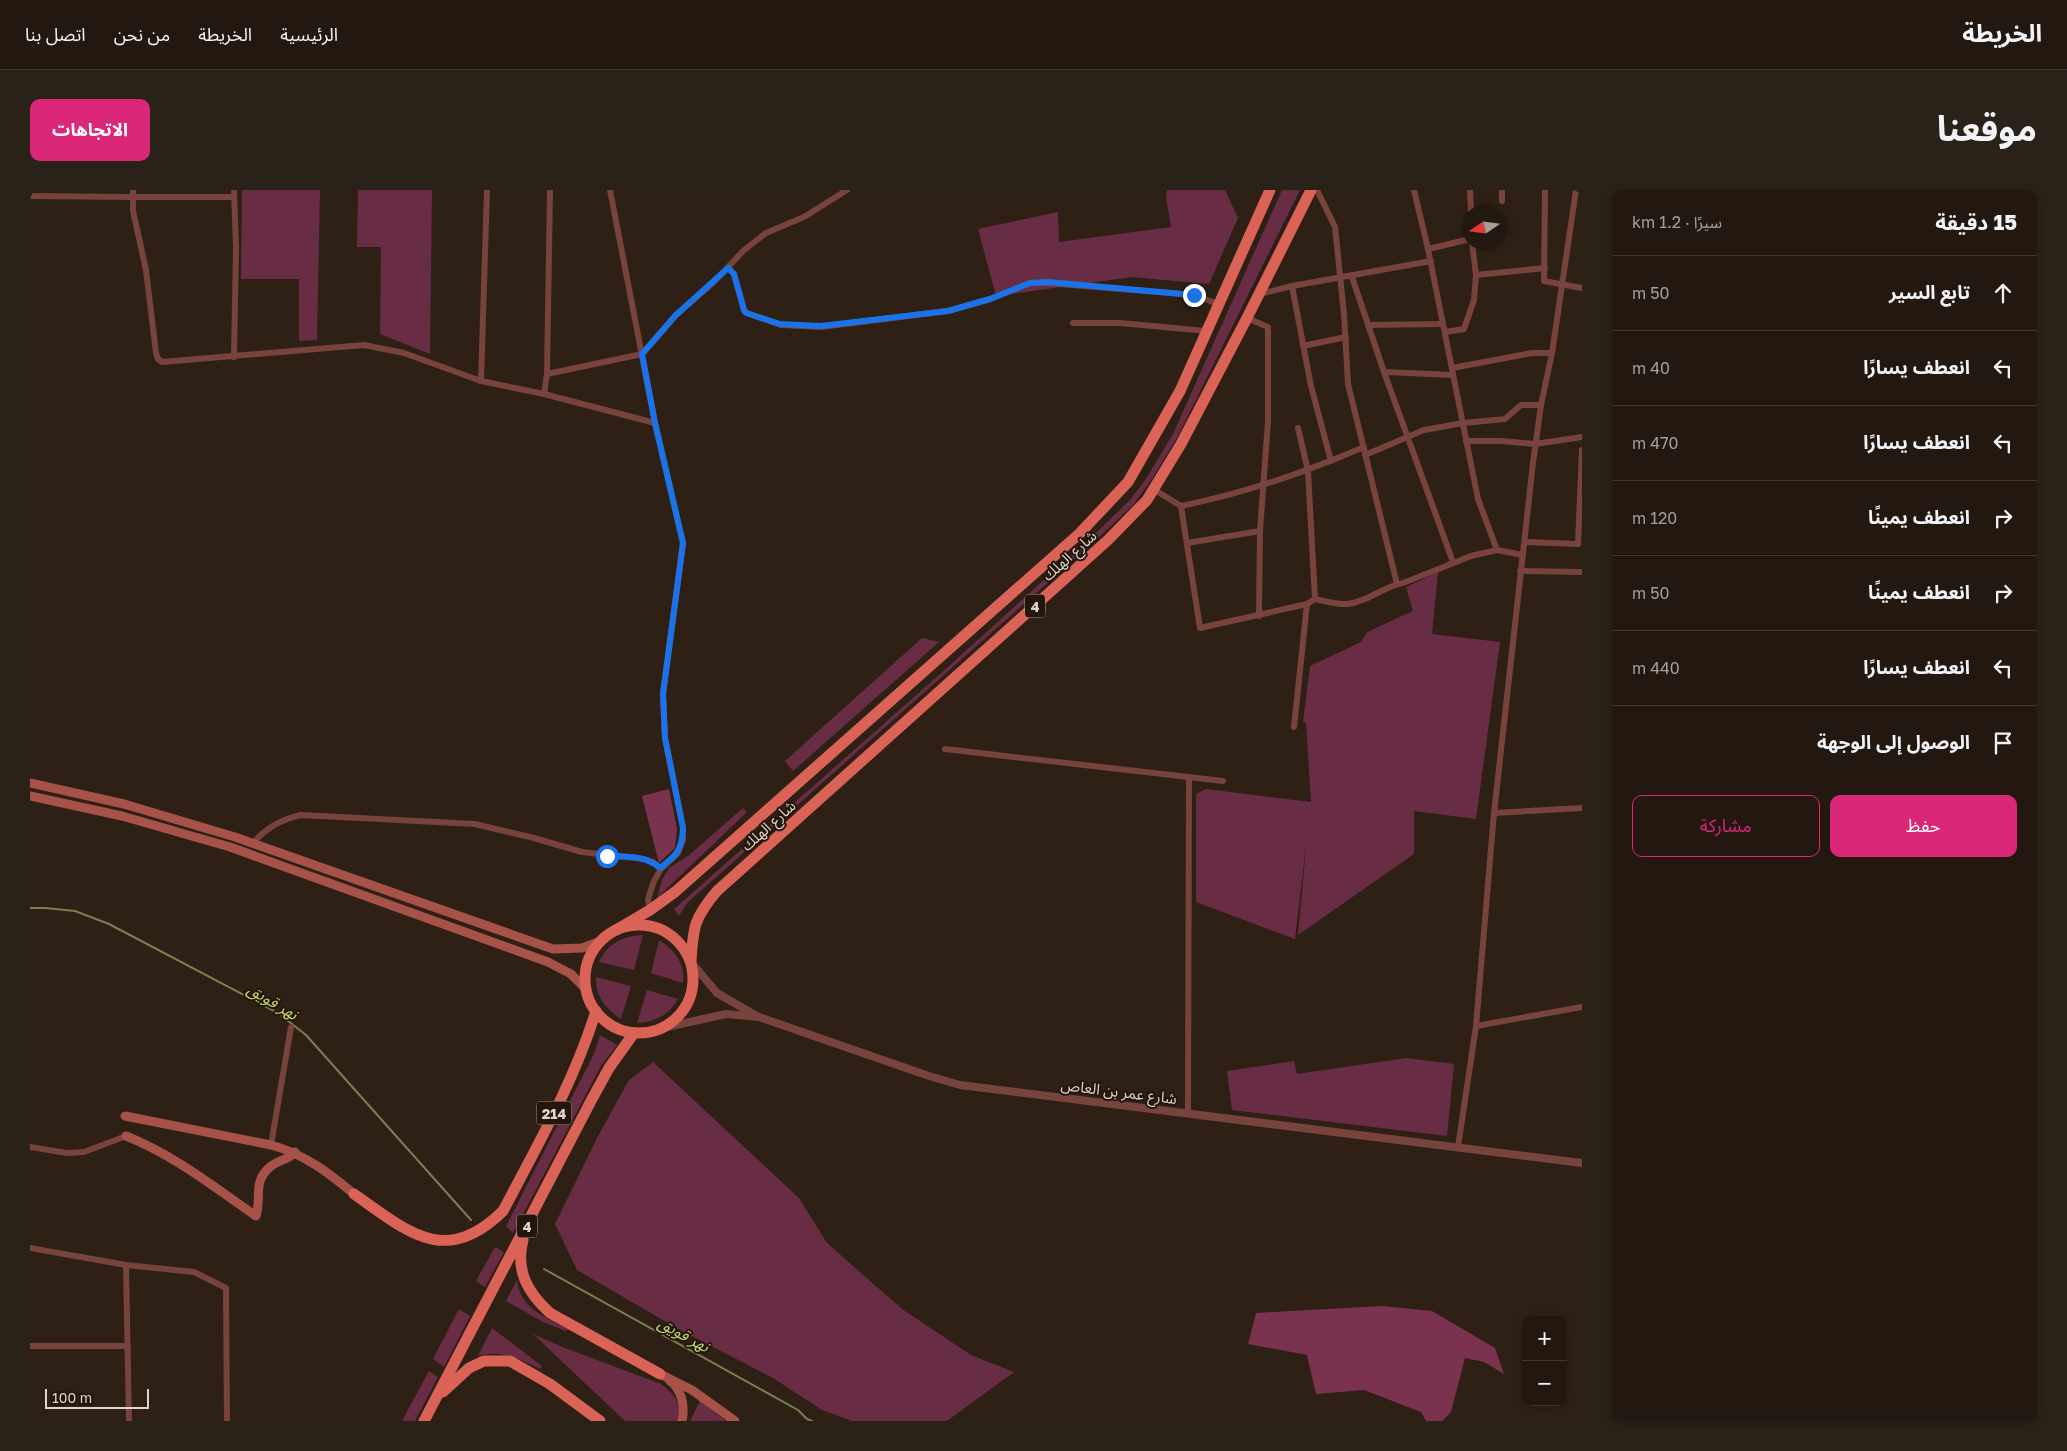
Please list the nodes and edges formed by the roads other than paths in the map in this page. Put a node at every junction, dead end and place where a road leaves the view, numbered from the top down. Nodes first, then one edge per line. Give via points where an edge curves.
1 (487, 190) edge
2 (550, 190) edge
3 (610, 190) edge
4 (847, 190) edge
5 (1270, 190) edge
6 (1311, 190) edge
7 (1317, 190) edge
8 (1414, 190) edge
9 (1470, 190) edge
10 (1502, 190) edge
11 (1545, 190) edge
12 (1576, 190) edge
13 (133, 193) edge
14 (234, 193) edge
15 (30, 196) edge
16 (1502, 202) dead end
17 (1471, 205) edge
18 (1462, 241) edge
19 (1428, 249) junction
20 (1473, 250) edge
21 (1431, 262) junction
22 (728, 268) junction
23 (1545, 268) junction
24 (1476, 275) junction
25 (1352, 277) junction
26 (1339, 279) junction
27 (1563, 284) junction
28 (1292, 286) junction
29 (1582, 288) edge
30 (1260, 294) junction
31 (1218, 304) junction
32 (1247, 318) junction
33 (1072, 324) dead end
34 (1443, 324) junction
35 (1368, 325) junction
36 (1206, 331) junction
37 (1445, 332) junction
38 (1346, 337) junction
39 (1303, 346) junction
40 (1552, 353) junction
41 (642, 354) junction
42 (234, 357) junction
43 (1384, 372) junction
44 (1453, 372) junction
45 (547, 374) junction
46 (481, 381) junction
47 (544, 394) junction
48 (1541, 405) junction
49 (655, 423) junction
50 (1463, 423) junction
51 (1298, 428) dead end
52 (1407, 436) junction
53 (1582, 437) edge
54 (1466, 441) junction
55 (1535, 444) junction
56 (1364, 447) junction
57 (1582, 450) edge
58 (1365, 455) junction
59 (1331, 461) junction
60 (1308, 471) junction
61 (1265, 485) junction
62 (1154, 489) junction
63 (1581, 489) edge
64 (1181, 506) junction
65 (1260, 531) junction
66 (1525, 542) junction
67 (1187, 543) junction
68 (1497, 550) junction
69 (1523, 555) junction
70 (1453, 562) junction
71 (1520, 571) junction
72 (1582, 572) edge
73 (1397, 584) junction
74 (1315, 599) junction
75 (1307, 604) junction
76 (1259, 616) junction
77 (1294, 727) dead end
78 (945, 748) dead end
79 (1189, 777) junction
80 (1223, 781) dead end
81 (30, 783) edge
82 (30, 796) edge
83 (1582, 808) edge
84 (1494, 813) junction
85 (253, 843) junction
86 (660, 868) junction
87 (650, 910) junction
88 (616, 930) junction
89 (601, 941) junction
90 (691, 962) junction
91 (586, 989) junction
92 (1582, 1007) edge
93 (596, 1011) junction
94 (759, 1017) junction
95 (291, 1026) dead end
96 (1476, 1026) junction
97 (662, 1028) junction
98 (634, 1033) junction
99 (1188, 1113) junction
100 (126, 1116) dead end
101 (126, 1136) joint
102 (272, 1145) junction
103 (30, 1147) edge
104 (1458, 1147) junction
105 (295, 1152) junction
106 (1582, 1163) edge
107 (354, 1194) joint
108 (528, 1226) junction
109 (30, 1248) edge
110 (126, 1265) junction
111 (30, 1346) edge
112 (128, 1346) junction
113 (660, 1374) junction
114 (435, 1401) junction
115 (129, 1421) edge
116 (227, 1421) edge
117 (424, 1421) edge
118 (600, 1421) edge
119 (682, 1421) edge
120 (735, 1421) edge

1 - 46 street
2 - 45 street
3 - 41 street
4 - 22 street via 804,217 766,233
5 - 31 highway, شارع الهلك / 4
6 - 30 highway, شارع الهلك / 4
7 - 26 street via 1335,226
8 - 19 street
9 - 17 street
10 - 16 street
11 - 23 street
12 - 27 street
13 - 14 street
13 - 15 street
13 - 42 street via 133,211 146,270 158,359 169,363
14 - 42 street
18 - 19 street
19 - 21 street
20 - 24 street
21 - 25 street
21 - 34 street
22 - 31 street via 734,274 746,313 791,326 821,326 948,311 1030,283 1048,282 1194,295
22 - 41 street via 676,315
23 - 24 street
23 - 27 street via 1544,282
24 - 37 street via 1474,300 1464,329
25 - 26 street
25 - 35 street
26 - 28 street
26 - 38 street
27 - 29 street
27 - 40 street
28 - 30 street
28 - 39 street
30 - 32 highway, شارع الهلك / 4
31 - 36 highway, شارع الهلك / 4
32 - 61 street via 1268,328
32 - 62 highway, شارع الهلك / 4
33 - 36 street via 1120,323
34 - 35 street
34 - 37 street
35 - 43 street
36 - 87 highway, شارع الهلك / 4 via 1180,391 1128,482 1080,533 836,751 675,892
37 - 44 street
38 - 39 street
38 - 56 street via 1348,384
39 - 59 street
40 - 44 street via 1532,353
40 - 48 street
41 - 45 street
41 - 49 street
42 - 46 street via 364,345 404,353
43 - 44 street
43 - 52 street
44 - 50 street
45 - 47 street
46 - 47 street
47 - 49 street
48 - 50 street via 1521,405 1505,419
48 - 55 street
49 - 86 street via 683,543 663,694 665,738 683,840 678,853
50 - 52 street
50 - 54 street
51 - 60 street
52 - 58 street
52 - 70 street
53 - 55 street
54 - 55 street
54 - 68 street via 1478,500
55 - 66 street
56 - 58 street
56 - 59 street
57 - 63 street
58 - 73 street
59 - 60 street
60 - 61 street
60 - 74 street
61 - 64 street
61 - 65 street
62 - 64 street
62 - 90 highway, شارع الهلك / 4 via 1108,540 717,891 695,922
63 - 66 street via 1578,544
64 - 67 street
65 - 67 street
65 - 76 street
66 - 69 street
67 - 76 street via 1200,628
68 - 69 street
68 - 70 street
69 - 71 street
70 - 73 street
71 - 72 street
71 - 84 street
73 - 74 street via 1364,600 1346,604
74 - 75 street
75 - 76 street
75 - 77 street
78 - 79 street
79 - 80 street
79 - 99 street
81 - 85 main road via 124,804
82 - 91 main road via 122,816 230,847 548,962 571,974
83 - 84 street
84 - 96 street
85 - 86 street via 280,822 301,815 464,823 582,852 644,859
85 - 89 main road via 553,949 582,948
86 - 87 street via 648,899
87 - 88 highway, شارع الهلك / 4
88 - 89 highway
88 - 90 highway via 634,925 652,926 676,940
89 - 91 highway via 588,963
90 - 94 street via 717,993
90 - 97 highway via 692,993 675,1020
91 - 93 highway
92 - 96 street
93 - 98 highway via 609,1024
93 - 107 highway, 214 via 571,1081 503,1211 486,1226 469,1236 434,1241 401,1227
94 - 97 street, شارع عمر بن العاص via 726,1014
94 - 99 street, شارع عمر بن العاص via 960,1085
95 - 102 street
96 - 104 street
97 - 98 highway
98 - 108 highway, 4 via 596,1091
99 - 104 street, شارع عمر بن العاص
100 - 102 main road
101 - 103 street via 84,1152 67,1153
101 - 105 main road via 176,1160 256,1216 261,1178 270,1166
102 - 105 main road
104 - 106 street, شارع عمر بن العاص
105 - 107 main road via 330,1173
108 - 113 highway via 521,1256 525,1280 538,1302 550,1312
108 - 114 highway, 4
109 - 110 street
110 - 112 street
110 - 116 street via 194,1272 226,1288
111 - 112 street
112 - 115 street
113 - 119 main road via 680,1393 684,1406
113 - 120 main road via 692,1390
114 - 117 highway, 4
114 - 118 highway via 469,1368 484,1361 510,1361 550,1384

